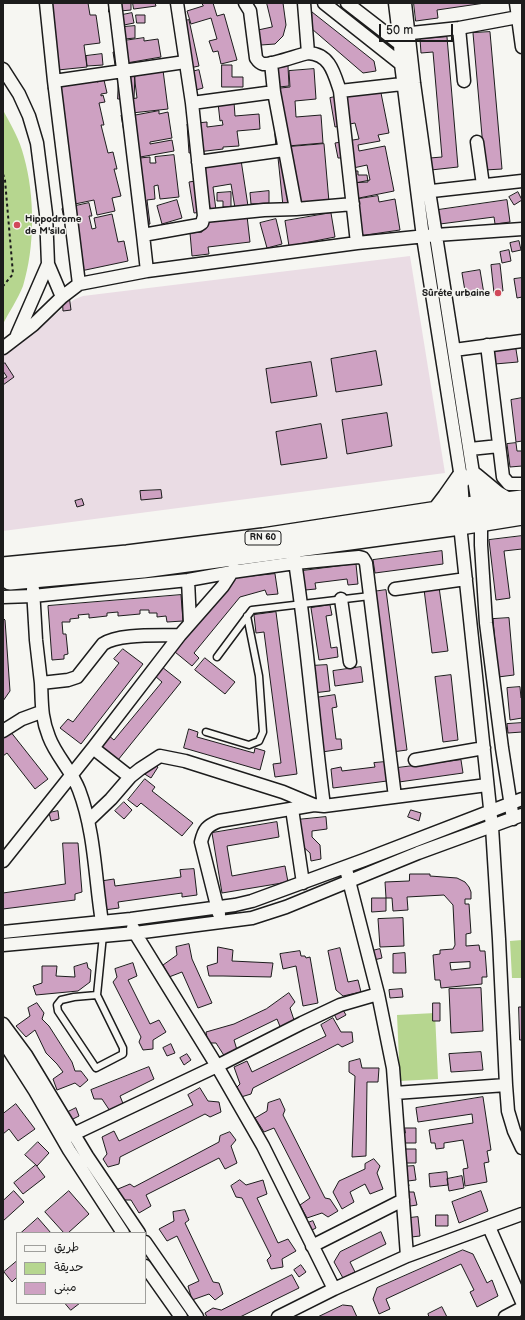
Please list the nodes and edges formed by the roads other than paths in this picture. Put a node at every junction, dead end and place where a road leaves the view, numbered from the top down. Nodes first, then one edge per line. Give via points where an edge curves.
1 (46, 3) edge
2 (115, 3) edge
3 (178, 3) edge
4 (245, 3) edge
5 (304, 3) edge
6 (324, 3) edge
7 (347, 3) edge
8 (395, 3) edge
9 (406, 3) edge
10 (516, 3) edge
11 (520, 25) edge
12 (458, 28) junction
13 (403, 37) junction
14 (522, 46) edge
15 (308, 53) junction
16 (185, 62) junction
17 (271, 63) junction
18 (401, 64) junction
19 (3, 69) edge
20 (123, 70) junction
21 (54, 81) junction
22 (464, 81) dead end
23 (409, 84) junction
24 (340, 91) junction
25 (274, 92) junction
26 (192, 103) junction
27 (477, 142) dead end
28 (284, 150) junction
29 (198, 162) junction
30 (522, 181) edge
31 (484, 185) junction
32 (424, 192) junction
33 (352, 204) junction
34 (296, 209) junction
35 (204, 216) junction
36 (522, 229) edge
37 (143, 235) junction
38 (436, 235) junction
39 (423, 237) junction
40 (357, 243) junction
41 (48, 264) junction
42 (147, 271) junction
43 (79, 284) junction
44 (62, 297) junction
45 (17, 336) junction
46 (522, 341) edge
47 (487, 345) junction
48 (3, 348) edge
49 (454, 350) junction
50 (499, 446) junction
51 (470, 449) junction
52 (468, 477) junction
53 (522, 484) edge
54 (514, 501) edge
55 (436, 511) junction
56 (471, 515) junction
57 (522, 515) edge
58 (245, 554) junction
59 (294, 555) junction
60 (3, 567) edge
61 (232, 572) junction
62 (466, 579) junction
63 (3, 580) edge
64 (188, 580) junction
65 (33, 587) junction
66 (395, 588) dead end
67 (370, 596) junction
68 (3, 597) edge
69 (341, 599) junction
70 (301, 604) junction
71 (247, 616) junction
72 (190, 623) junction
73 (180, 635) junction
74 (217, 657) dead end
75 (350, 662) dead end
76 (41, 683) junction
77 (41, 712) junction
78 (3, 731) edge
79 (206, 732) dead end
80 (93, 748) junction
81 (484, 748) junction
82 (415, 760) dead end
83 (72, 774) junction
84 (130, 777) junction
85 (487, 785) junction
86 (395, 797) junction
87 (522, 798) edge
88 (510, 802) junction
89 (319, 805) junction
90 (292, 809) junction
91 (489, 811) junction
92 (517, 817) edge
93 (88, 821) junction
94 (492, 827) junction
95 (3, 861) edge
96 (346, 866) junction
97 (349, 882) junction
98 (303, 883) junction
99 (216, 906) junction
100 (131, 919) junction
101 (102, 922) junction
102 (222, 922) junction
103 (3, 932) edge
104 (135, 933) junction
105 (103, 935) junction
106 (3, 945) edge
107 (378, 994) junction
108 (97, 995) junction
109 (3, 1024) edge
110 (3, 1041) edge
111 (217, 1066) junction
112 (506, 1085) junction
113 (395, 1093) junction
114 (68, 1137) junction
115 (522, 1148) edge
116 (403, 1200) junction
117 (522, 1214) edge
118 (489, 1227) junction
119 (122, 1232) edge
120 (137, 1232) edge
121 (146, 1243) edge
122 (312, 1246) junction
123 (407, 1256) junction
124 (146, 1267) edge
125 (334, 1289) junction
126 (522, 1302) edge
127 (522, 1308) edge
128 (181, 1317) edge
129 (197, 1317) edge
130 (278, 1317) edge
131 (505, 1317) edge

1 - 21 street
2 - 20 street
3 - 16 street
4 - 17 street via 250,11 256,58 264,64
5 - 15 street
6 - 18 street
7 - 13 street
8 - 13 street
9 - 13 street
10 - 11 street
11 - 12 street
11 - 14 street
12 - 13 street
12 - 22 street
13 - 18 street
13 - 23 street
15 - 17 street
15 - 24 street via 320,56 332,69
16 - 20 street
16 - 26 street
17 - 25 street
18 - 23 street
19 - 41 street via 19,94 38,143 46,214
20 - 21 street
20 - 37 street
21 - 43 street
23 - 24 street
23 - 32 street
24 - 33 street
25 - 26 street
25 - 28 street
26 - 29 street
27 - 31 street
28 - 29 street
28 - 34 street
29 - 35 street
30 - 31 street
31 - 32 street
32 - 38 street
32 - 39 street
33 - 34 street
33 - 40 street
34 - 35 street
35 - 37 street via 199,225
36 - 38 street
37 - 42 street
38 - 39 street
38 - 49 street
39 - 40 street
39 - 52 street
40 - 42 street
41 - 44 street
41 - 45 street
42 - 43 street
43 - 44 street
44 - 45 street via 33,325
45 - 48 street
46 - 47 street
47 - 49 street
47 - 50 street
49 - 51 street
50 - 51 street
50 - 53 street via 503,478 509,484
51 - 52 street
52 - 54 main road via 497,496
52 - 55 main road
52 - 56 street
54 - 56 main road, RN 60
55 - 56 main road, RN 60
55 - 60 main road, RN 60 via 263,538
56 - 57 main road, RN 60
56 - 59 main road, RN 60
56 - 62 street
56 - 88 street via 481,545 486,623
58 - 59 main road, RN 60
58 - 61 street
58 - 65 main road, RN 60
59 - 61 street
59 - 67 street via 363,558 366,563
59 - 70 street
61 - 64 street
61 - 72 street
62 - 66 street
62 - 81 street
63 - 65 main road, RN 60
64 - 65 street
64 - 72 street
65 - 68 street
65 - 76 street
67 - 69 lane
67 - 86 street
69 - 70 lane
69 - 75 street
70 - 71 lane via 252,610
70 - 89 street via 313,714
71 - 74 lane
71 - 79 lane via 259,676 263,732 259,741 249,745
72 - 73 street
73 - 76 street via 109,640 77,677
73 - 80 street
76 - 77 street
77 - 78 street via 22,719
77 - 83 street via 49,738
80 - 83 street
80 - 84 street
81 - 82 street
81 - 85 street
83 - 93 street
83 - 95 street
84 - 89 street via 160,756 169,757
84 - 93 street
85 - 86 street
85 - 91 street
86 - 89 street
87 - 88 street
88 - 91 street
88 - 92 street
89 - 90 street
90 - 98 street
90 - 99 street via 219,821 209,825 203,832 201,842
91 - 94 street
91 - 96 street
92 - 94 street
93 - 101 street
94 - 97 street via 418,853
94 - 112 street
96 - 97 street
96 - 98 street
97 - 102 street via 252,918
97 - 107 street
98 - 99 street via 252,901
99 - 100 street
99 - 102 street
100 - 101 street
100 - 104 street
101 - 103 street
102 - 104 street
104 - 105 street
104 - 111 street
105 - 106 street
105 - 108 lane
107 - 111 street via 340,1005
107 - 113 street via 394,1068
108 - 108 lane via 61,1000 57,1005 58,1011 96,1068 123,1054 123,1048
109 - 114 street via 26,1055
110 - 114 street
111 - 114 street
111 - 122 street via 263,1146
112 - 113 street
112 - 115 street via 508,1111
113 - 116 street
114 - 119 street
114 - 120 street via 87,1156
116 - 122 street
116 - 123 street
117 - 118 street
118 - 123 street
118 - 126 street
121 - 129 street
122 - 125 street
123 - 125 street
124 - 128 street
125 - 130 street
127 - 131 street

